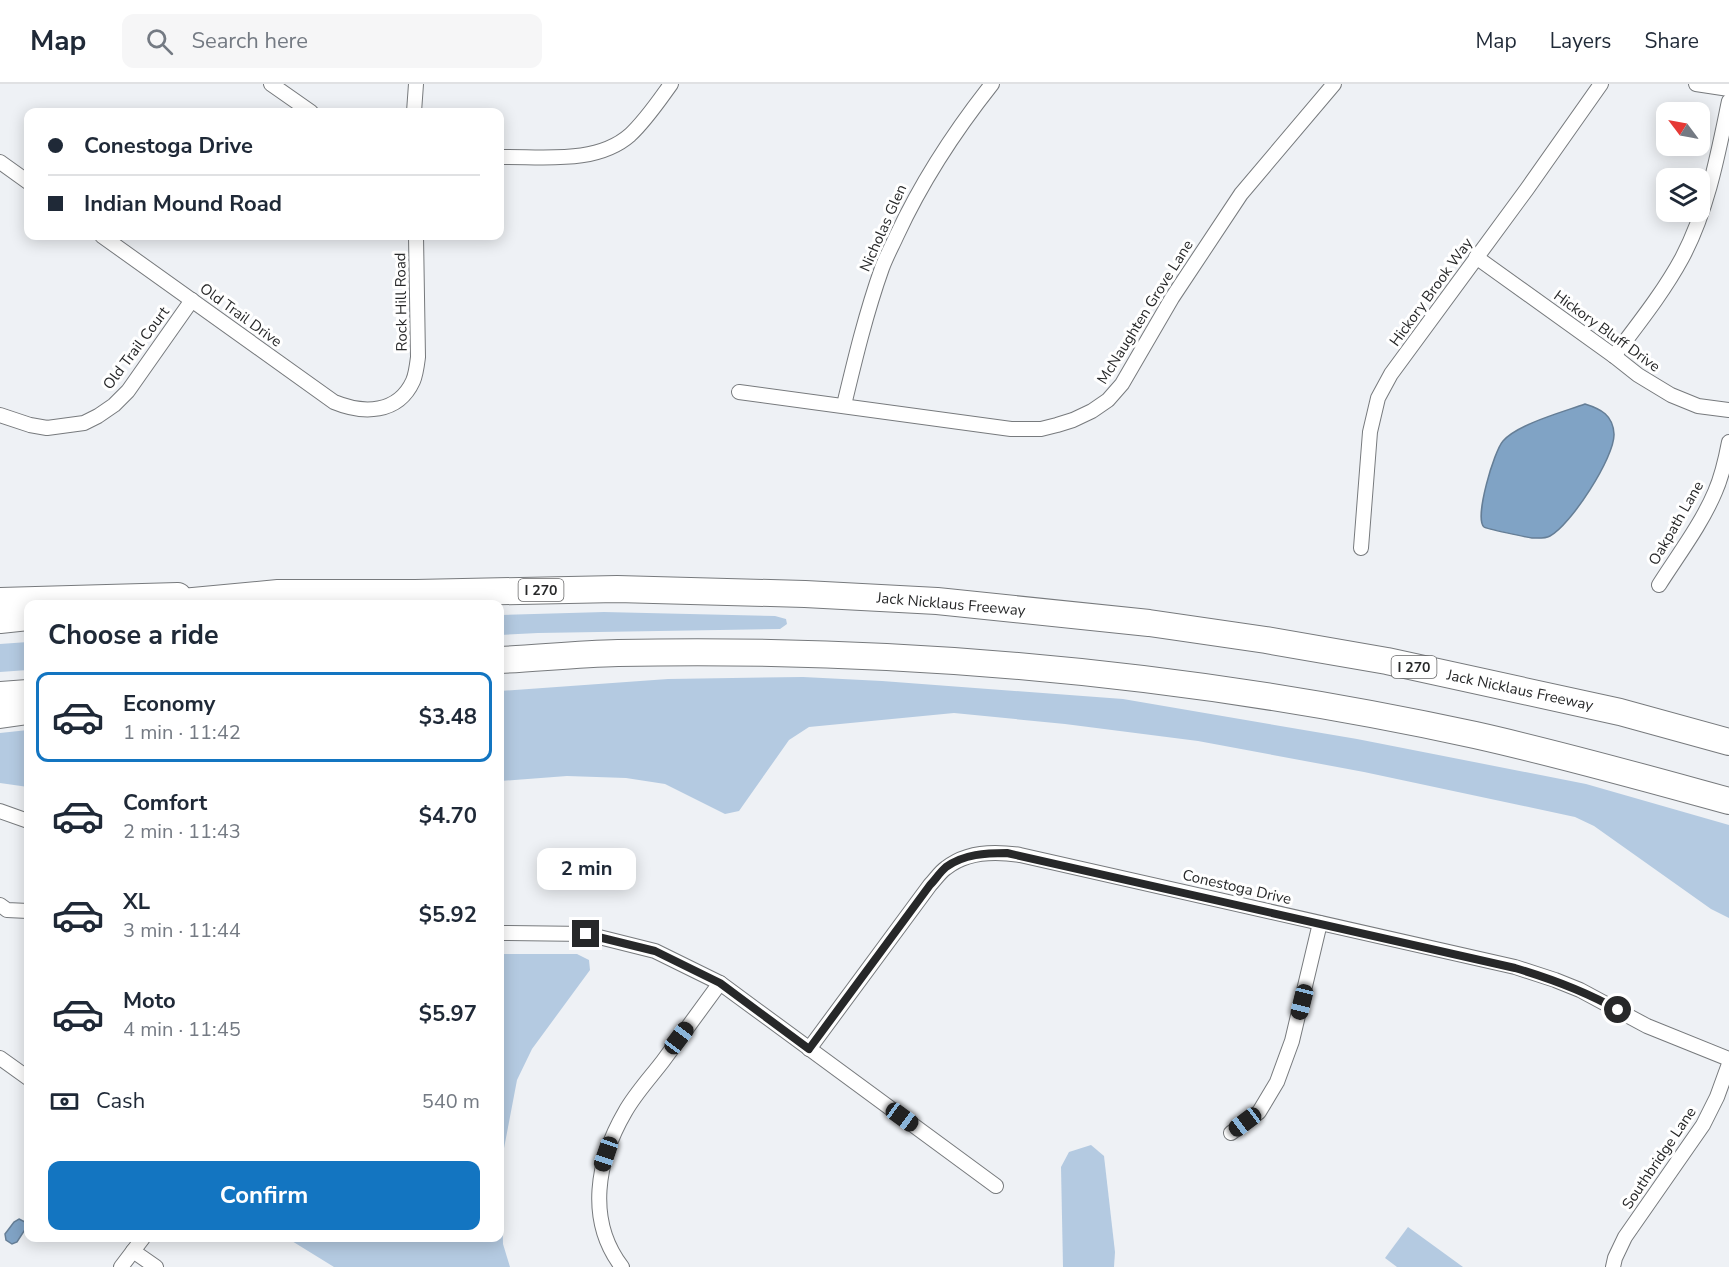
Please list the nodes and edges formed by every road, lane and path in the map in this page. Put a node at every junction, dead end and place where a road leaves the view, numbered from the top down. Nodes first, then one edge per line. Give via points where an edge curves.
1 (271, 84) edge
2 (416, 84) edge
3 (671, 84) edge
4 (992, 84) edge
5 (1334, 84) edge
6 (1601, 84) edge
7 (1696, 84) edge
8 (1729, 88) edge
9 (1729, 101) edge
10 (305, 108) edge
11 (414, 108) edge
12 (504, 157) edge
13 (0, 162) edge
14 (24, 179) edge
15 (108, 240) edge
16 (416, 240) edge
17 (1476, 256) junction
18 (192, 300) junction
19 (1614, 356) junction
20 (739, 392) dead end
21 (844, 405) junction
22 (366, 410) joint
23 (1729, 410) edge
24 (0, 415) edge
25 (1729, 442) edge
26 (1361, 548) dead end
27 (1659, 585) dead end
28 (278, 593) junction
29 (0, 600) edge
30 (204, 600) edge
31 (24, 617) edge
32 (0, 620) edge
33 (504, 660) edge
34 (24, 693) edge
35 (0, 695) edge
36 (24, 712) edge
37 (0, 715) edge
38 (1729, 742) edge
39 (1729, 801) edge
40 (0, 811) edge
41 (24, 820) edge
42 (0, 905) edge
43 (24, 911) edge
44 (1320, 923) junction
45 (504, 933) edge
46 (720, 983) junction
47 (809, 1049) junction
48 (0, 1058) edge
49 (1729, 1059) edge
50 (1729, 1064) edge
51 (24, 1075) edge
52 (1231, 1133) dead end
53 (996, 1186) dead end
54 (140, 1242) edge
55 (134, 1251) junction
56 (121, 1267) edge
57 (156, 1267) edge
58 (622, 1267) edge
59 (1613, 1267) edge

1 - 10 street
2 - 11 street
3 - 12 street via 644,120 613,147 573,156
4 - 21 street, Nicholas Glen via 922,183 883,265 867,311
5 - 21 street, McNaughten Grove Lane via 1241,194 1172,298 1122,384 1092,411 1041,429 1011,429
6 - 17 street, Hickory Brook Way
7 - 8 street
9 - 19 street via 1706,202 1683,256
13 - 14 street
15 - 18 street, Old Trail Drive
16 - 22 street, Rock Hill Road via 415,375 397,399 381,408
17 - 19 street, Hickory Bluff Drive
17 - 26 street, Hickory Brook Way via 1378,398 1370,432
18 - 22 street, Old Trail Drive via 334,402
18 - 24 street, Old Trail Court via 128,391 98,416 84,423 47,428
19 - 23 street, Hickory Bluff Drive via 1671,395 1698,406
20 - 21 street, McNaughten Grove Lane
25 - 27 street, Oakpath Lane via 1715,492
28 - 29 highway
28 - 30 highway, Jack Nicklaus Freeway / I 270
28 - 38 highway, Jack Nicklaus Freeway / I 270 via 711,590 936,601 1149,623 1387,661 1620,712
31 - 32 highway
33 - 39 highway via 616,653 795,653 1062,670 1235,691 1474,735
34 - 35 highway
36 - 37 highway
40 - 41 street
42 - 43 street via 7,910
44 - 47 street, Conestoga Drive via 1020,855 984,853 946,867
44 - 49 street, Conestoga Drive via 1556,980 1647,1026
44 - 52 street via 1292,1041 1277,1082 1259,1112
45 - 46 street via 586,934 655,951
46 - 47 street
46 - 58 street via 626,1111 601,1169 598,1203 604,1232
47 - 53 street
48 - 51 street
50 - 59 street, Southbridge Lane via 1703,1125 1626,1238
54 - 55 street
55 - 56 street
55 - 57 street

